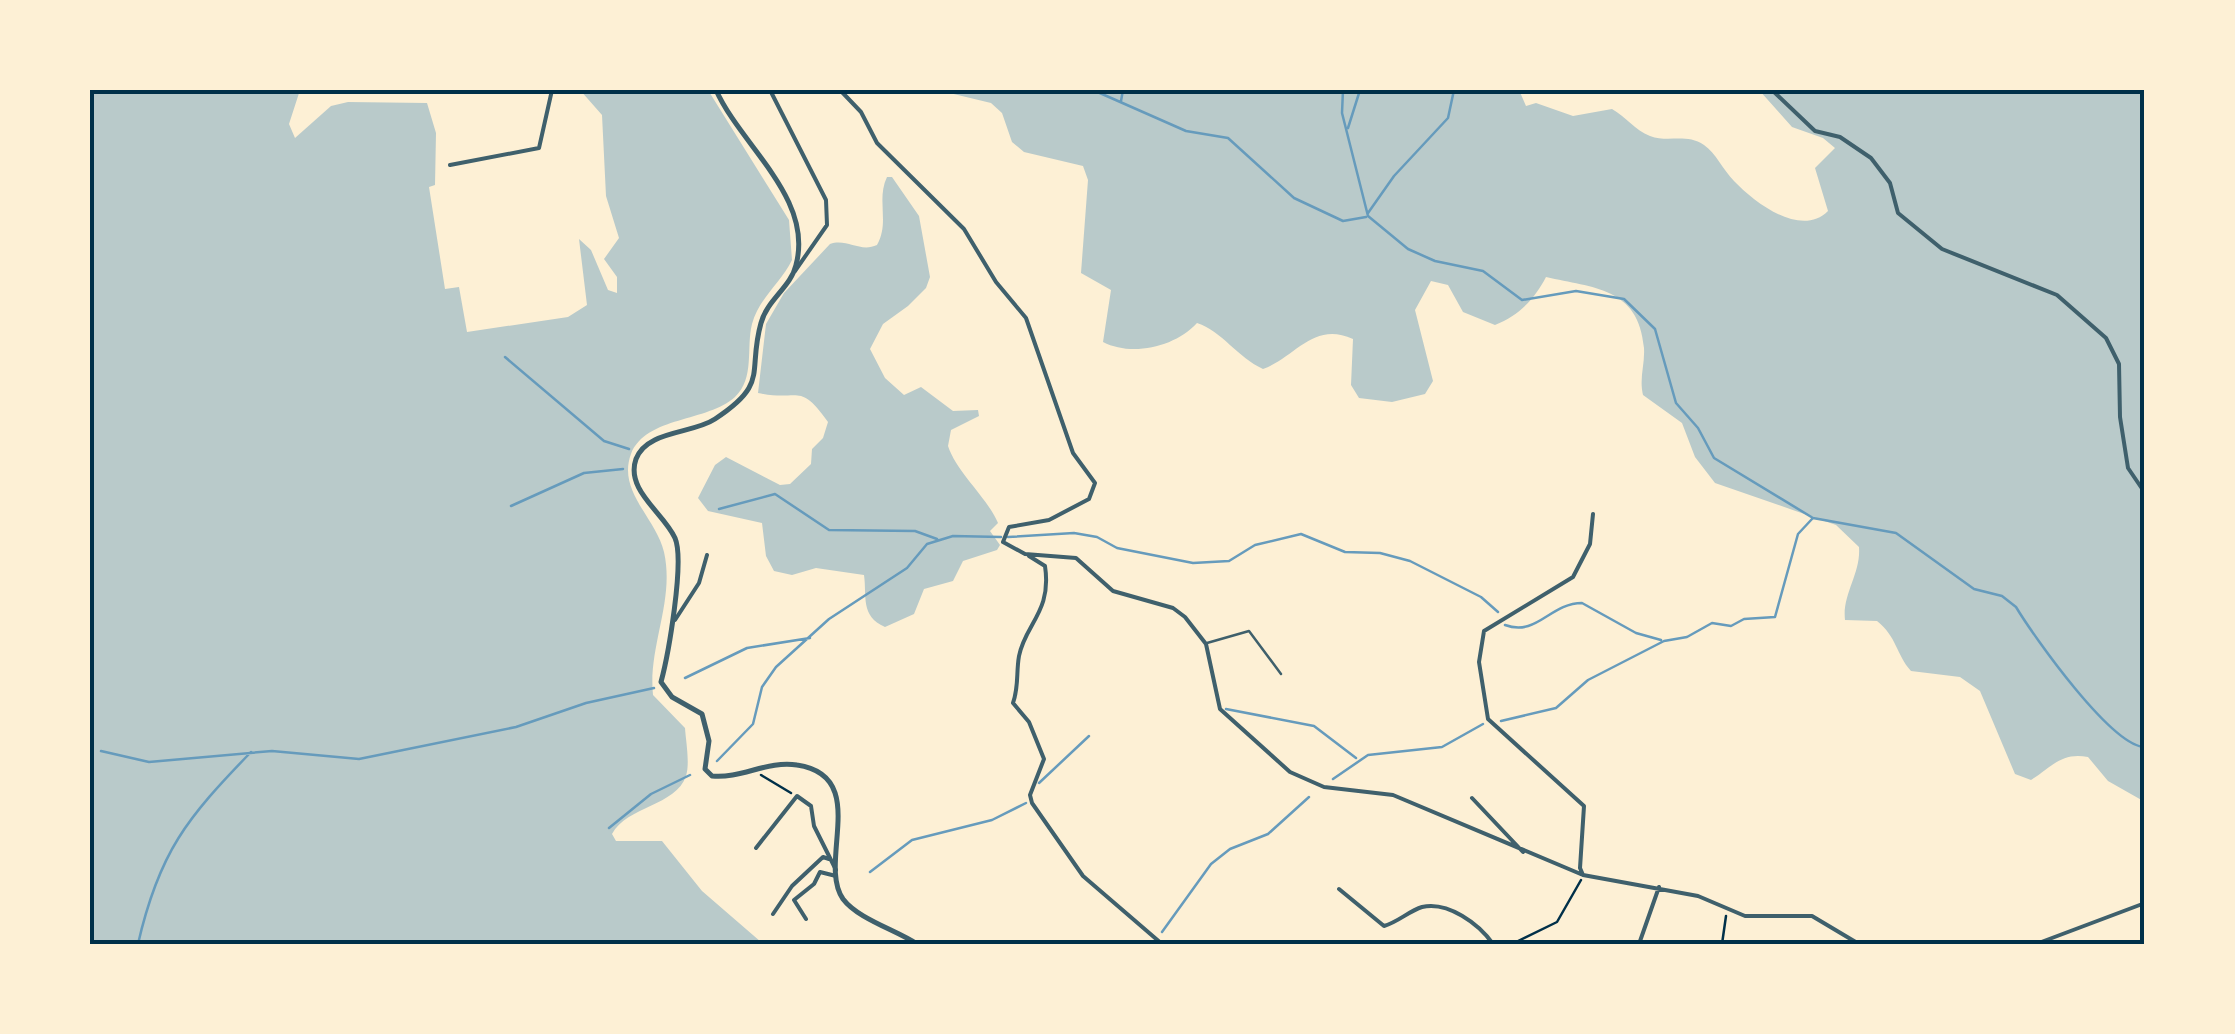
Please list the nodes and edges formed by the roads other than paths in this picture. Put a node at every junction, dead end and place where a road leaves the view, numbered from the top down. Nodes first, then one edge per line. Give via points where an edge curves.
1 (552, 90) edge
2 (716, 90) edge
3 (770, 90) edge
4 (840, 90) edge
5 (1772, 90) edge
6 (450, 165) dead end
7 (795, 271) junction
8 (2145, 492) edge
9 (1593, 514) dead end
10 (1025, 554) junction
11 (707, 555) dead end
12 (672, 624) junction
13 (1206, 644) junction
14 (1280, 674) dead end
15 (1472, 798) dead end
16 (756, 848) dead end
17 (1523, 853) junction
18 (829, 859) junction
19 (836, 873) junction
20 (1584, 875) junction
21 (1659, 886) junction
22 (1338, 889) dead end
23 (2145, 903) edge
24 (773, 914) dead end
25 (806, 919) dead end
26 (916, 944) edge
27 (1162, 944) edge
28 (1493, 944) edge
29 (1639, 944) edge
30 (1859, 944) edge
31 (2036, 944) edge

1 - 6 street via 538,148
2 - 7 street via 792,208 800,244
3 - 7 street via 826,200 827,225
4 - 10 street via 911,182 964,229 1026,318 1074,453 1094,482 1090,499 1049,520 1006,530 1003,542
5 - 8 street via 1815,132 1840,136 1871,158 1890,183 1898,214 1942,249 2057,295 2106,338 2119,364 2128,468
7 - 12 street via 764,312 751,388 711,423 654,440 634,463 638,486 675,538
9 - 20 street via 1578,572 1484,632 1479,662 1492,725 1584,806
10 - 13 street via 1076,558 1113,590 1173,608
10 - 27 street via 1046,570 1041,611 1019,656 1013,703 1044,760 1032,803 1082,876
11 - 12 street via 699,583
12 - 19 street via 661,682 672,697 702,714 705,769 722,777 802,765 818,774 840,810
13 - 14 lane via 1248,630
13 - 17 street via 1220,709 1290,772 1324,787 1392,795
15 - 17 street
16 - 18 street via 796,796 811,806
17 - 20 street
18 - 19 street
18 - 24 street via 823,856 807,870
19 - 25 street via 820,872 794,900
19 - 26 street via 846,903
20 - 21 street
21 - 29 street
21 - 30 street via 1745,916 1812,916
22 - 28 street via 1384,926 1440,906
23 - 31 street

